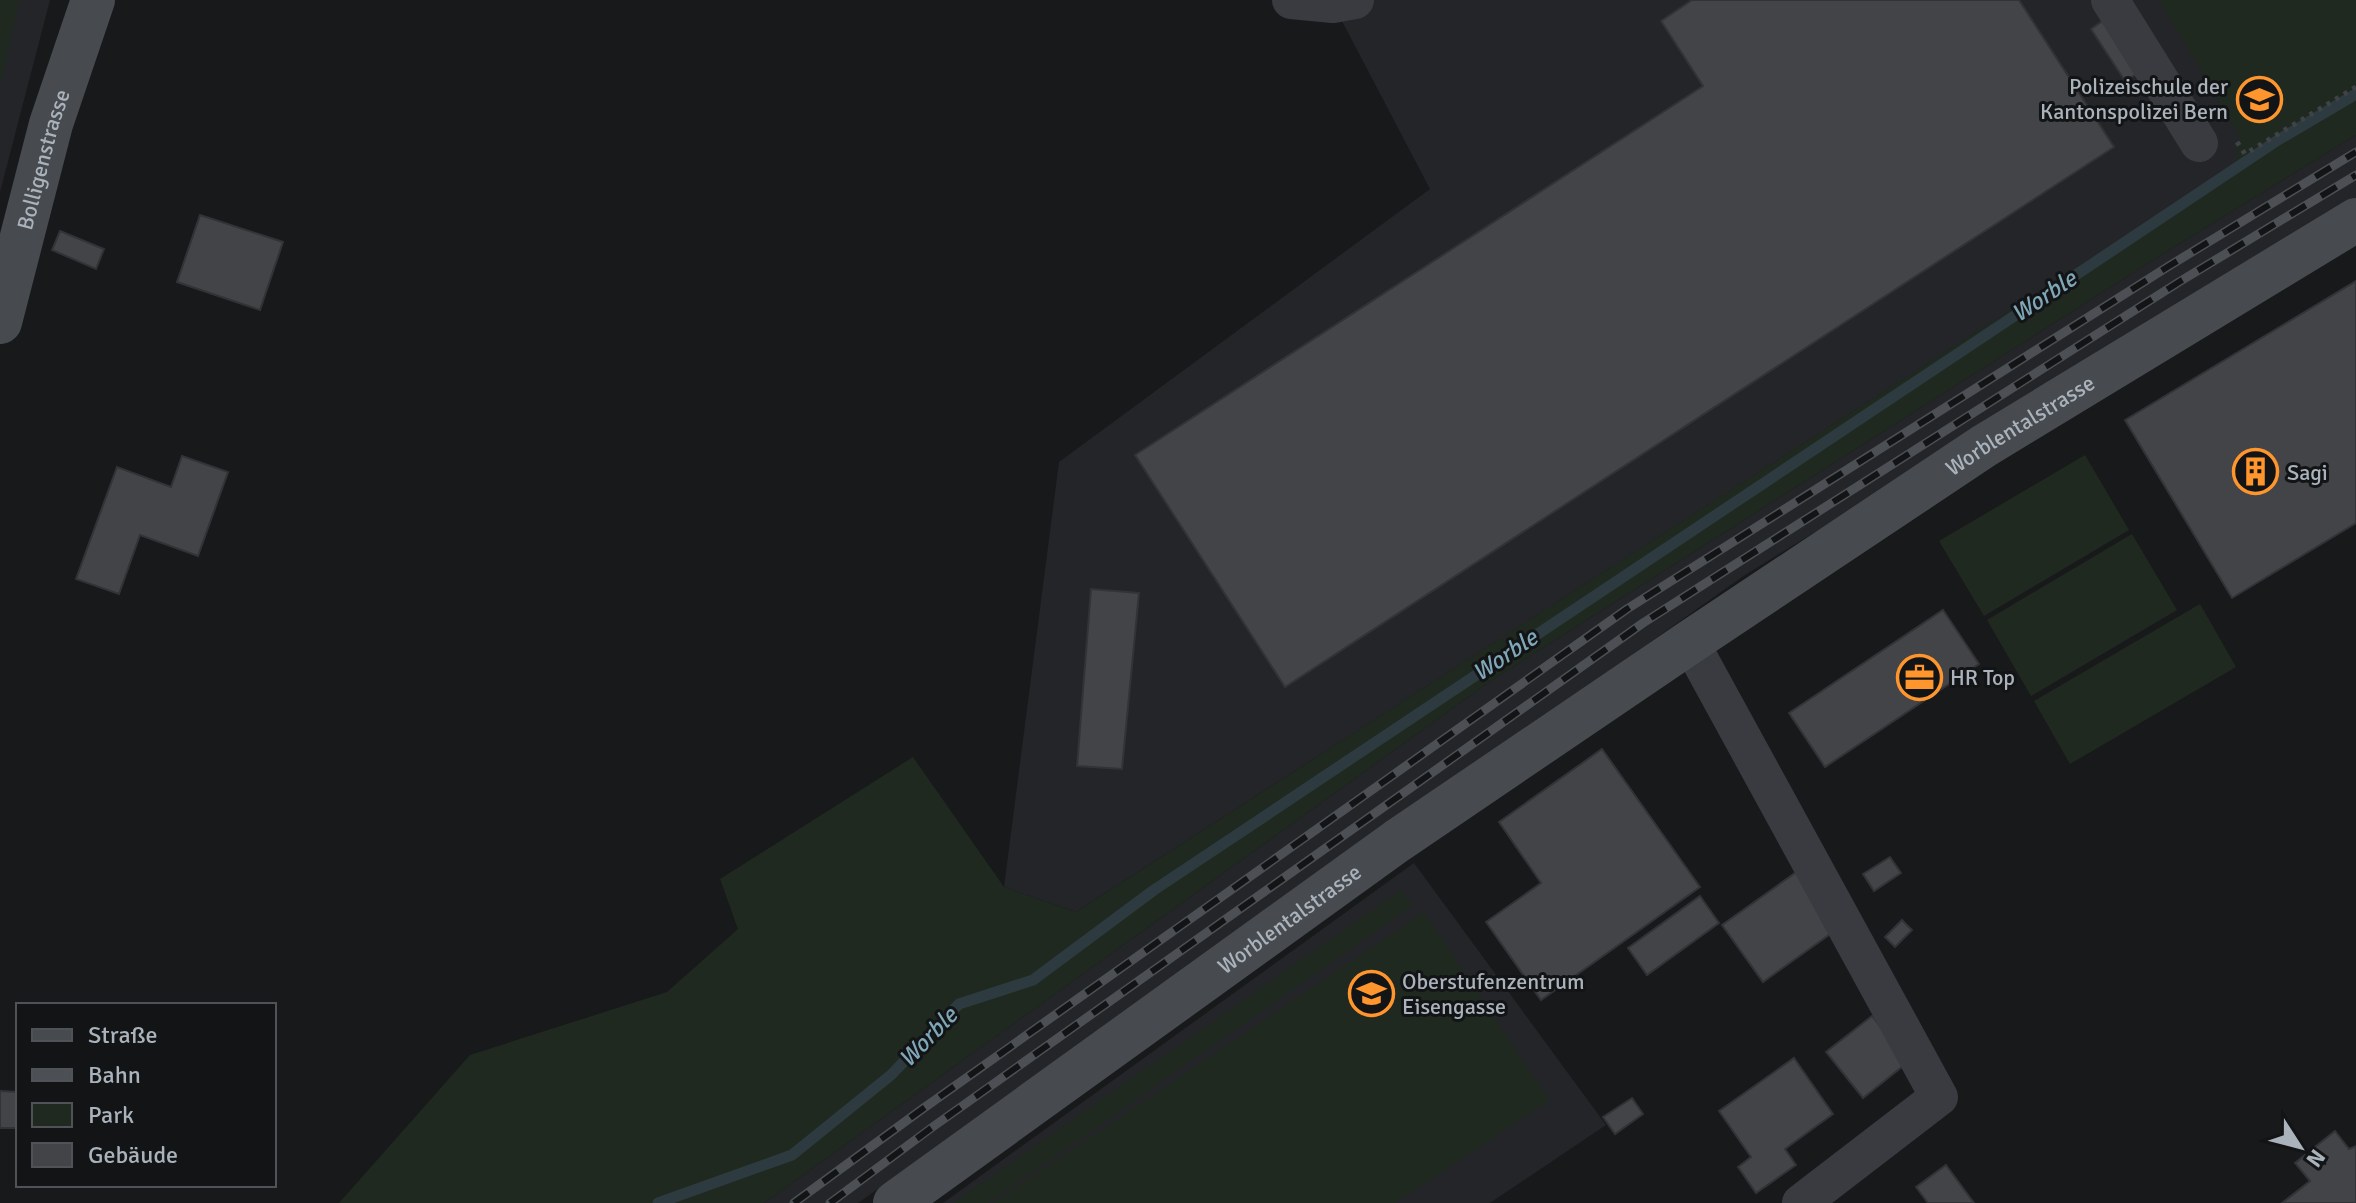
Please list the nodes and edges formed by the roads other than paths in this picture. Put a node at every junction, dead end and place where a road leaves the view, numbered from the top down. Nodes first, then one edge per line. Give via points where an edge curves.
1 (93, 0) edge
2 (1291, 0) edge
3 (1355, 0) edge
4 (2110, 0) edge
5 (2199, 143) dead end
6 (2356, 220) edge
7 (0, 322) edge
8 (1690, 642) junction
9 (895, 1203) edge
10 (1801, 1203) edge

1 - 7 main road, Bolligenstrasse via 51,124
2 - 3 street
4 - 5 street
6 - 8 main road, Worblentalstrasse via 1984,446
8 - 9 main road, Worblentalstrasse via 1397,841
8 - 10 street via 1939,1097

